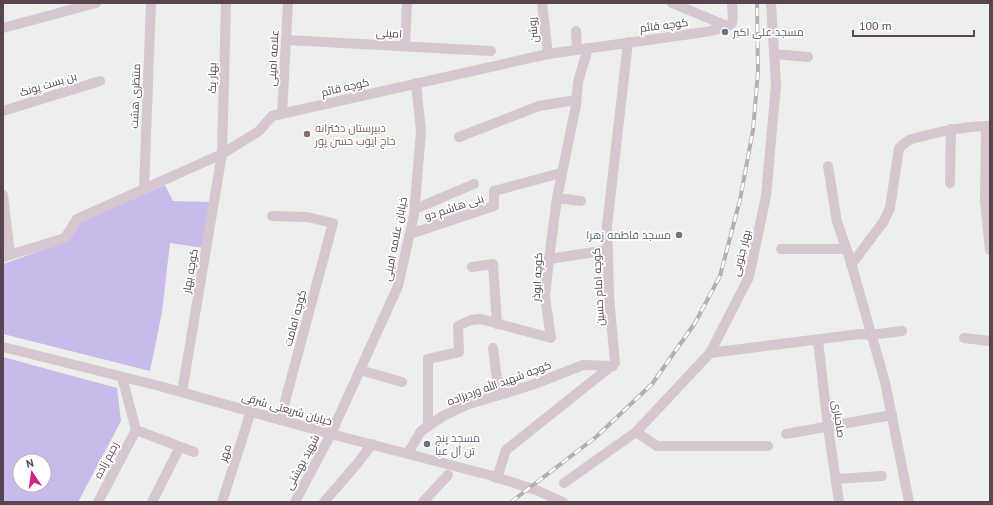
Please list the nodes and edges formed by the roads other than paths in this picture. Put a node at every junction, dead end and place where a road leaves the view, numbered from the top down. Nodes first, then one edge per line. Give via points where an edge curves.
1 (96, 3) edge
2 (151, 3) edge
3 (226, 3) edge
4 (288, 3) edge
5 (407, 3) edge
6 (542, 3) edge
7 (672, 3) edge
8 (732, 3) edge
9 (771, 3) edge
10 (728, 26) junction
11 (3, 28) edge
12 (576, 31) dead end
13 (286, 40) junction
14 (628, 42) junction
15 (405, 46) junction
16 (588, 48) junction
17 (577, 49) junction
18 (491, 51) dead end
19 (548, 54) junction
20 (774, 54) junction
21 (808, 57) dead end
22 (100, 81) dead end
23 (416, 83) junction
24 (576, 100) junction
25 (3, 111) edge
26 (282, 114) junction
27 (988, 126) edge
28 (951, 129) junction
29 (459, 137) dead end
30 (222, 154) junction
31 (828, 166) dead end
32 (561, 173) junction
33 (950, 183) dead end
34 (474, 184) dead end
35 (144, 189) junction
36 (3, 195) edge
37 (557, 198) junction
38 (581, 201) dead end
39 (988, 201) edge
40 (415, 208) junction
41 (272, 216) dead end
42 (410, 234) junction
43 (781, 249) dead end
44 (846, 249) junction
45 (608, 250) junction
46 (990, 250) edge
47 (6, 256) edge
48 (549, 259) junction
49 (851, 265) junction
50 (472, 267) dead end
51 (497, 324) junction
52 (902, 331) dead end
53 (870, 335) junction
54 (964, 338) dead end
55 (818, 340) junction
56 (990, 341) edge
57 (3, 347) edge
58 (493, 348) dead end
59 (710, 353) junction
60 (613, 366) junction
61 (360, 370) junction
62 (122, 376) junction
63 (402, 382) dead end
64 (182, 392) junction
65 (498, 395) junction
66 (251, 412) junction
67 (892, 415) junction
68 (280, 420) junction
69 (428, 426) junction
70 (828, 427) junction
71 (136, 430) junction
72 (636, 432) junction
73 (331, 434) junction
74 (786, 434) dead end
75 (372, 444) junction
76 (768, 446) dead end
77 (180, 447) junction
78 (194, 452) dead end
79 (408, 453) junction
80 (448, 475) dead end
81 (882, 476) dead end
82 (497, 478) junction
83 (836, 479) junction
84 (564, 483) dead end
85 (98, 502) edge
86 (152, 502) edge
87 (222, 502) edge
88 (295, 502) edge
89 (324, 502) edge
90 (423, 502) edge
91 (563, 502) edge
92 (839, 502) edge
93 (909, 502) edge

1 - 11 street
2 - 35 street, منتظری هشت
3 - 30 street, بهار یک
4 - 13 street, علامه امینی
5 - 15 street
6 - 19 street, روشن
7 - 10 street
8 - 10 street via 733,21
9 - 20 street, بهار جنوبی
10 - 14 street, کوچه قائم via 698,34
12 - 17 street
13 - 15 street, امینی
13 - 26 street, علامه امینی
14 - 16 street, کوچه قائم
14 - 45 street, کوچه امام حسین via 611,183
15 - 18 street, امینی
16 - 17 street, کوچه قائم
16 - 24 street, کوچه ابوذر via 578,82
17 - 19 street, کوچه قائم
19 - 23 street, کوچه قائم
20 - 21 street
20 - 59 street, بهار جنوبی via 776,85 766,196 749,277
22 - 25 street, بن بست پونک
23 - 26 street, کوچه قائم
23 - 40 street, خیابان علامه امینی via 422,131
24 - 29 street via 539,106
24 - 32 street, کوچه ابوذر
26 - 30 street, کوچه قائم via 272,116 258,131
27 - 28 street
27 - 39 street
28 - 33 street
28 - 49 street via 911,139 899,148 890,208 884,221
30 - 35 street, کوچه قائم
30 - 64 street, کوچه بهار
31 - 44 street via 837,222
32 - 37 street, کوچه ابوذر
32 - 42 street, بنی هاشم دو via 494,191 494,206
34 - 40 street
35 - 47 street, کوچه قائم via 77,219 65,238
36 - 47 street
37 - 38 street
37 - 48 street, کوچه ابوذر
39 - 46 street
40 - 42 street, خیابان علامه امینی
41 - 68 street, کوچه امامت via 307,216 333,223
42 - 61 street, خیابان علامه امینی via 398,286
43 - 44 street
44 - 49 street
45 - 48 street
45 - 60 street, کوچه امام حسین via 609,296 616,359
48 - 51 street, کوچه ابوذر via 545,297 551,338
49 - 53 street
50 - 51 street via 493,264
51 - 69 street, کوچه ابوذر via 471,320 458,326 459,352 428,359
52 - 53 street
53 - 55 street
53 - 67 street via 885,382
54 - 56 street
55 - 59 street
55 - 70 street, صاحباری
57 - 62 street, خیابان شریعتی شرقی
58 - 65 street
59 - 72 street, بهار جنوبی
60 - 65 street, کوچه شهید الله وردیزاده via 583,365
60 - 82 street via 506,450
61 - 63 street
61 - 73 street, خیابان علامه امینی
62 - 64 street, خیابان شریعتی شرقی
62 - 71 street
64 - 66 street, خیابان شریعتی شرقی
65 - 69 street, کوچه شهید الله وردیزاده via 466,405
66 - 68 street, خیابان شریعتی شرقی
66 - 87 street, مهر
67 - 70 street
67 - 93 street
68 - 73 street, خیابان شریعتی شرقی
69 - 79 street, کوچه شهید الله وردیزاده via 421,431
70 - 74 street
70 - 83 street, صاحباری
71 - 77 street
71 - 85 street, رحیم زاده
72 - 76 street via 657,446
72 - 84 street, بهار جنوبی
73 - 75 street, خیابان شریعتی شرقی
73 - 88 street, شهید بهشتی
75 - 79 street, خیابان شریعتی شرقی
75 - 89 street
77 - 78 street
77 - 86 street
79 - 82 street, خیابان شریعتی شرقی
80 - 90 street
81 - 83 street
82 - 91 street, خیابان شریعتی شرقی via 536,490
83 - 92 street, صاحباری

